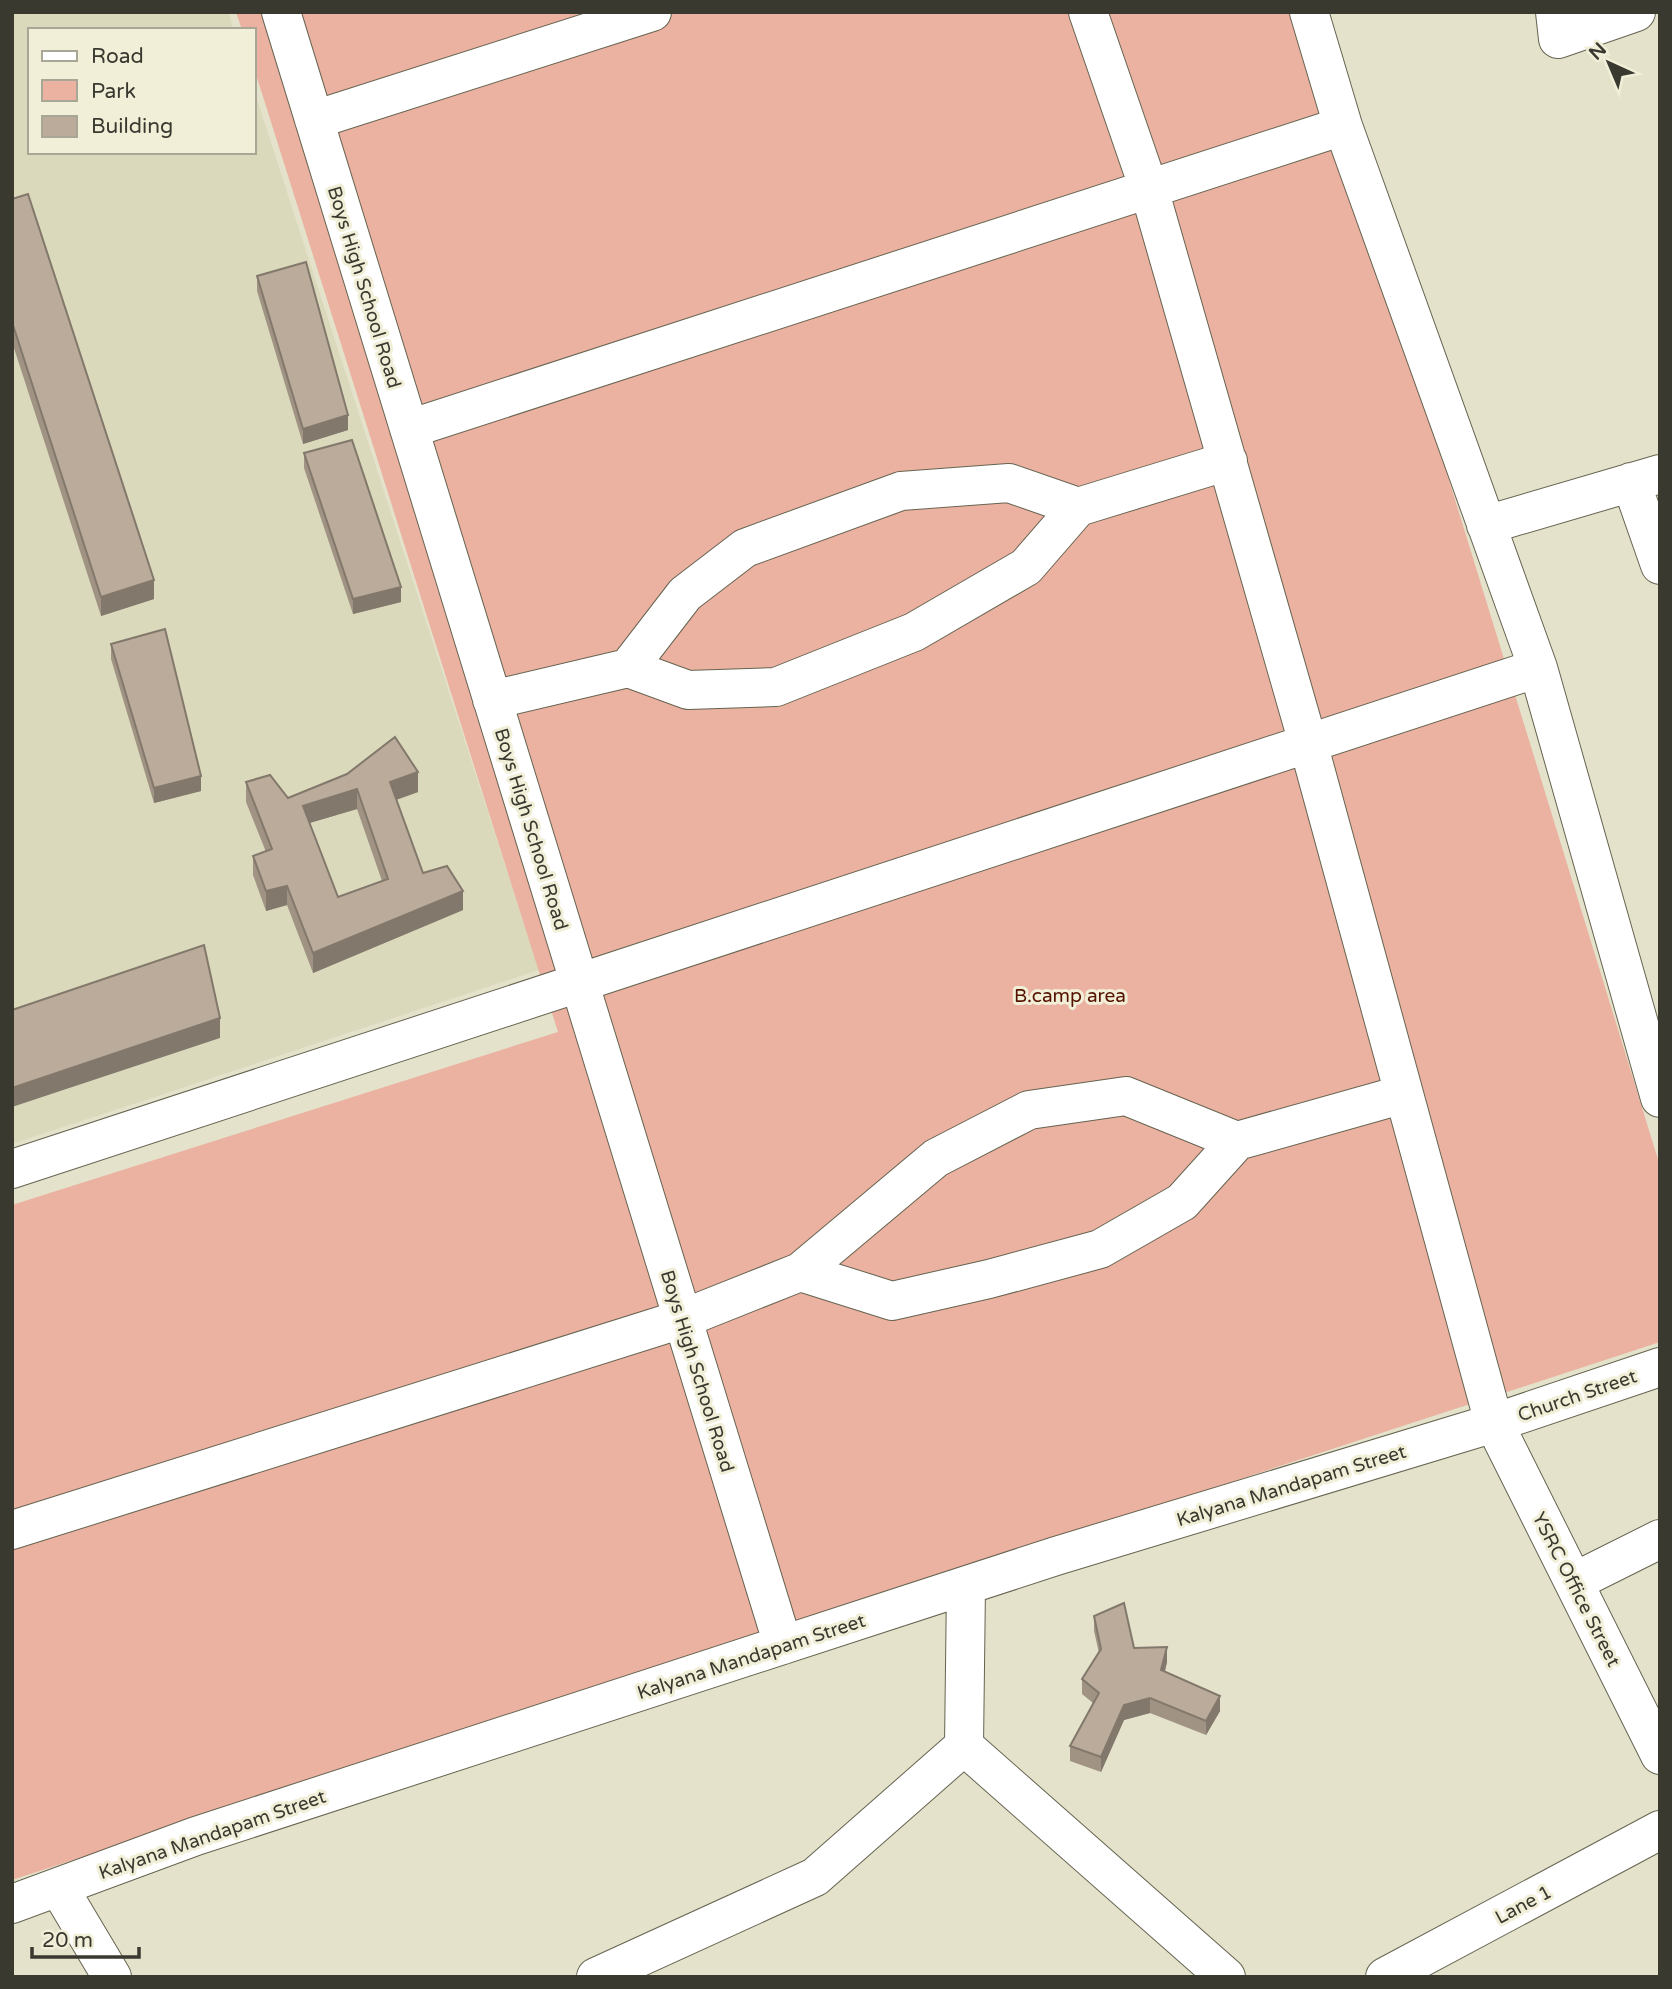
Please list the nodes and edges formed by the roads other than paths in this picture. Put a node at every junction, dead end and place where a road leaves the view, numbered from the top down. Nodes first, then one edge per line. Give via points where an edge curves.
1 (281, 12) edge
2 (652, 12) edge
3 (1088, 12) edge
4 (1309, 12) edge
5 (1555, 12) edge
6 (1636, 12) edge
7 (314, 120) junction
8 (1343, 126) junction
9 (1149, 188) junction
10 (409, 429) junction
11 (1228, 461) junction
12 (1645, 478) edge
13 (1078, 507) junction
14 (1486, 524) junction
15 (1660, 565) edge
16 (628, 668) junction
17 (1538, 668) junction
18 (492, 700) junction
19 (1308, 743) junction
20 (580, 982) junction
21 (1404, 1094) junction
22 (1660, 1098) edge
23 (1237, 1141) junction
24 (12, 1169) edge
25 (800, 1272) junction
26 (682, 1319) junction
27 (1660, 1367) edge
28 (1494, 1423) junction
29 (12, 1530) edge
30 (1660, 1539) edge
31 (1574, 1582) junction
32 (966, 1586) junction
33 (783, 1645) junction
34 (964, 1746) junction
35 (1660, 1755) edge
36 (1660, 1830) edge
37 (59, 1888) junction
38 (12, 1904) edge
39 (112, 1977) edge
40 (596, 1977) edge
41 (1226, 1977) edge
42 (1385, 1977) edge

1 - 7 street, Boys High School Road
2 - 7 street
3 - 9 street, YSRC Office Street
4 - 8 street
5 - 6 street via 1558,39
7 - 10 street, Boys High School Road
8 - 9 street
8 - 14 street
9 - 10 street
9 - 11 street, YSRC Office Street
10 - 18 street, Boys High School Road
11 - 13 street
11 - 19 street, YSRC Office Street
12 - 14 street
12 - 15 street
13 - 16 street via 1026,568 914,632 775,687 688,691
13 - 16 street via 1009,483 901,491 746,548 685,594
14 - 17 street
16 - 18 street
17 - 19 street
17 - 22 street
18 - 20 street, Boys High School Road
19 - 20 street
19 - 21 street, YSRC Office Street
20 - 24 street
20 - 26 street, Boys High School Road
21 - 23 street
21 - 28 street, YSRC Office Street
23 - 25 street via 1182,1202 1100,1249 892,1301
23 - 25 street via 1126,1097 1029,1110 936,1158
25 - 26 street
26 - 29 street
26 - 33 street, Boys High School Road
27 - 28 street, Church Street
28 - 31 street, YSRC Office Street
28 - 32 street, Kalyana Mandapam Street
30 - 31 street
31 - 35 street, YSRC Office Street
32 - 33 street, Kalyana Mandapam Street
32 - 34 street
33 - 37 street, Kalyana Mandapam Street via 196,1836
34 - 40 street via 815,1877
34 - 41 street
36 - 42 street, Lane 1
37 - 38 street, Kalyana Mandapam Street
37 - 39 street

